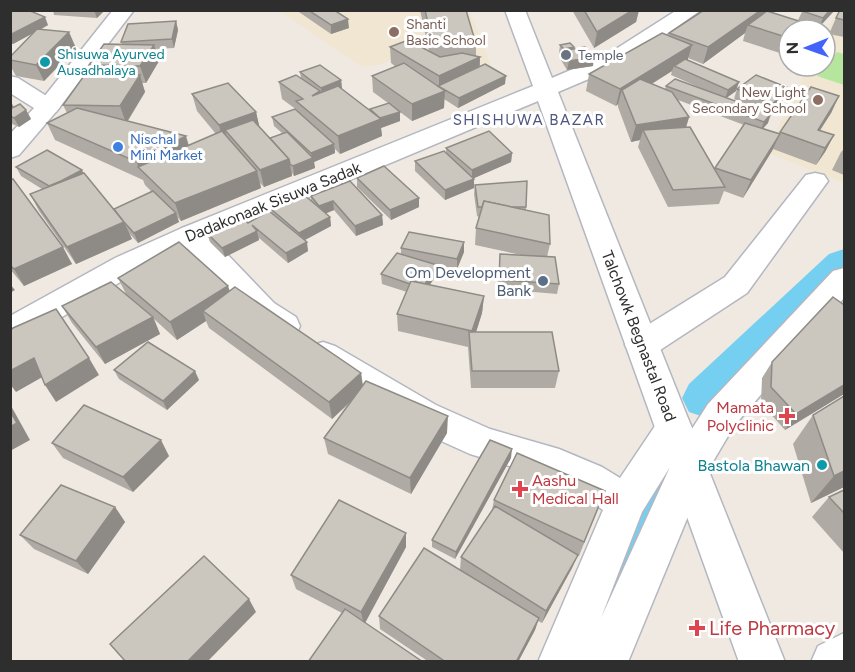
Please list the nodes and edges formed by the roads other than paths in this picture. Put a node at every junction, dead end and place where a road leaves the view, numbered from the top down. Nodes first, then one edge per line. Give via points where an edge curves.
1 (124, 10) edge
2 (515, 10) edge
3 (691, 10) edge
4 (10, 83) edge
5 (544, 88) junction
6 (48, 107) junction
7 (10, 150) edge
8 (815, 181) dead end
9 (192, 235) junction
10 (844, 279) edge
11 (10, 332) edge
12 (642, 345) junction
13 (675, 428) junction
14 (689, 467) junction
15 (626, 503) junction
16 (844, 656) edge
17 (561, 662) edge
18 (605, 662) edge
19 (762, 662) edge
20 (834, 662) edge

1 - 6 main road
2 - 5 main road, Talchowk Begnastal Road
3 - 5 main road, Dadakonaak Sisuwa Sadak via 616,59
4 - 6 main road
5 - 9 main road, Dadakonaak Sisuwa Sadak
5 - 12 main road, Talchowk Begnastal Road
6 - 7 main road
8 - 12 main road via 736,285
9 - 11 main road, Dadakonaak Sisuwa Sadak via 126,265
9 - 15 main road via 263,311 336,364 423,416 483,443 588,478
10 - 14 main road via 721,415
12 - 13 main road, Talchowk Begnastal Road
13 - 14 main road, Talchowk Begnastal Road
13 - 15 main road
14 - 18 main road
14 - 19 main road, Talchowk Begnastal Road
15 - 17 main road
16 - 20 main road

